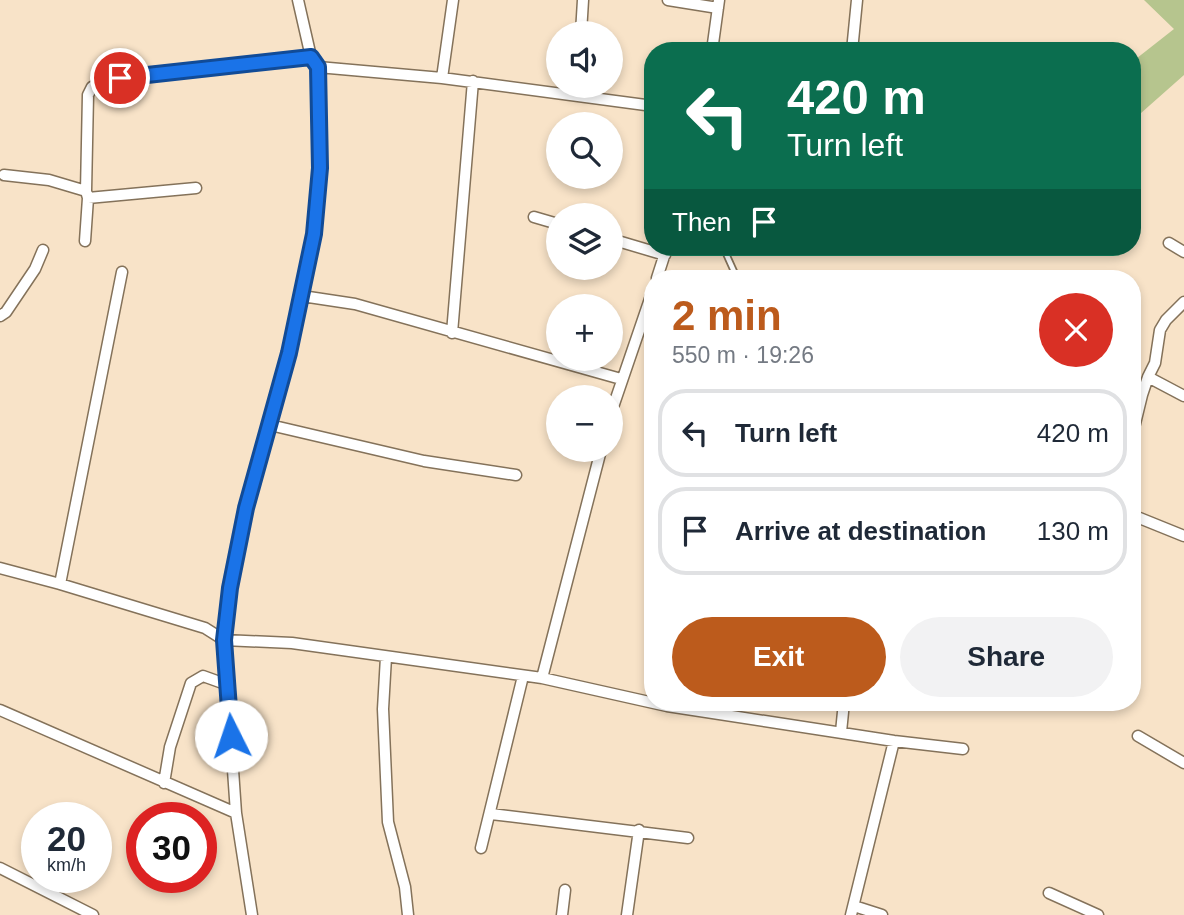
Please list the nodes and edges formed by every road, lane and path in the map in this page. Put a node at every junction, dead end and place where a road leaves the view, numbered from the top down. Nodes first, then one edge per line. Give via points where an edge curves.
1 (298, 0) edge
2 (453, 0) edge
3 (583, 0) edge
4 (668, 0) edge
5 (857, 0) edge
6 (718, 4) edge
7 (582, 21) edge
8 (713, 42) edge
9 (853, 42) edge
10 (311, 57) junction
11 (318, 67) junction
12 (442, 78) junction
13 (473, 81) junction
14 (546, 88) edge
15 (612, 98) edge
16 (644, 104) edge
17 (4, 175) dead end
18 (196, 188) dead end
19 (87, 194) junction
20 (534, 217) dead end
21 (546, 220) edge
22 (85, 241) dead end
23 (623, 242) edge
24 (1169, 243) dead end
25 (644, 246) edge
26 (43, 250) dead end
27 (1184, 252) edge
28 (122, 272) dead end
29 (302, 296) junction
30 (1184, 302) edge
31 (0, 316) edge
32 (644, 329) edge
33 (452, 333) junction
34 (1148, 377) junction
35 (621, 379) junction
36 (619, 385) edge
37 (1184, 396) edge
38 (1141, 403) edge
39 (270, 425) junction
40 (598, 462) edge
41 (516, 475) dead end
42 (1141, 519) edge
43 (1184, 536) edge
44 (0, 568) edge
45 (61, 584) junction
46 (224, 640) junction
47 (386, 657) junction
48 (523, 676) junction
49 (542, 678) junction
50 (228, 685) junction
51 (644, 699) edge
52 (0, 710) edge
53 (711, 711) edge
54 (843, 711) edge
55 (841, 732) junction
56 (1138, 736) dead end
57 (894, 741) junction
58 (963, 749) dead end
59 (1184, 763) edge
60 (164, 783) junction
61 (236, 813) junction
62 (491, 814) junction
63 (639, 830) junction
64 (688, 838) dead end
65 (481, 848) dead end
66 (0, 868) edge
67 (565, 890) dead end
68 (1049, 893) dead end
69 (853, 911) edge
70 (93, 915) edge
71 (252, 915) edge
72 (408, 915) edge
73 (562, 915) edge
74 (627, 915) edge
75 (882, 915) edge
76 (1098, 915) edge

1 - 10 street
2 - 12 street
3 - 7 street
4 - 6 street
5 - 9 street
6 - 8 street
10 - 11 street
10 - 19 street via 138,74 101,82 88,95
11 - 12 street
11 - 29 street via 319,188
12 - 13 street
13 - 14 street
13 - 33 street
15 - 16 street
17 - 19 street via 49,180
18 - 19 street
19 - 22 street
20 - 21 street
23 - 25 street
24 - 27 street
26 - 31 street
28 - 45 street
29 - 33 street via 355,304
29 - 39 street
30 - 34 street via 1160,330
32 - 35 street
33 - 35 street
34 - 37 street
34 - 38 street
35 - 36 street
39 - 41 street via 424,461
39 - 46 street via 236,549
40 - 49 street
42 - 43 street
44 - 45 street
45 - 46 street via 205,628
46 - 47 street via 292,643
46 - 50 street
47 - 48 street
47 - 72 street via 383,709 388,822
48 - 49 street
48 - 62 street
49 - 51 street
50 - 60 street via 203,676 191,683 170,747
50 - 61 street
52 - 60 street
53 - 55 street
54 - 55 street
55 - 57 street
56 - 59 street
57 - 58 street
57 - 69 street
60 - 61 street
61 - 71 street
62 - 63 street
62 - 65 street
63 - 64 street
63 - 74 street
66 - 70 street
67 - 73 street
68 - 76 street
69 - 75 street

